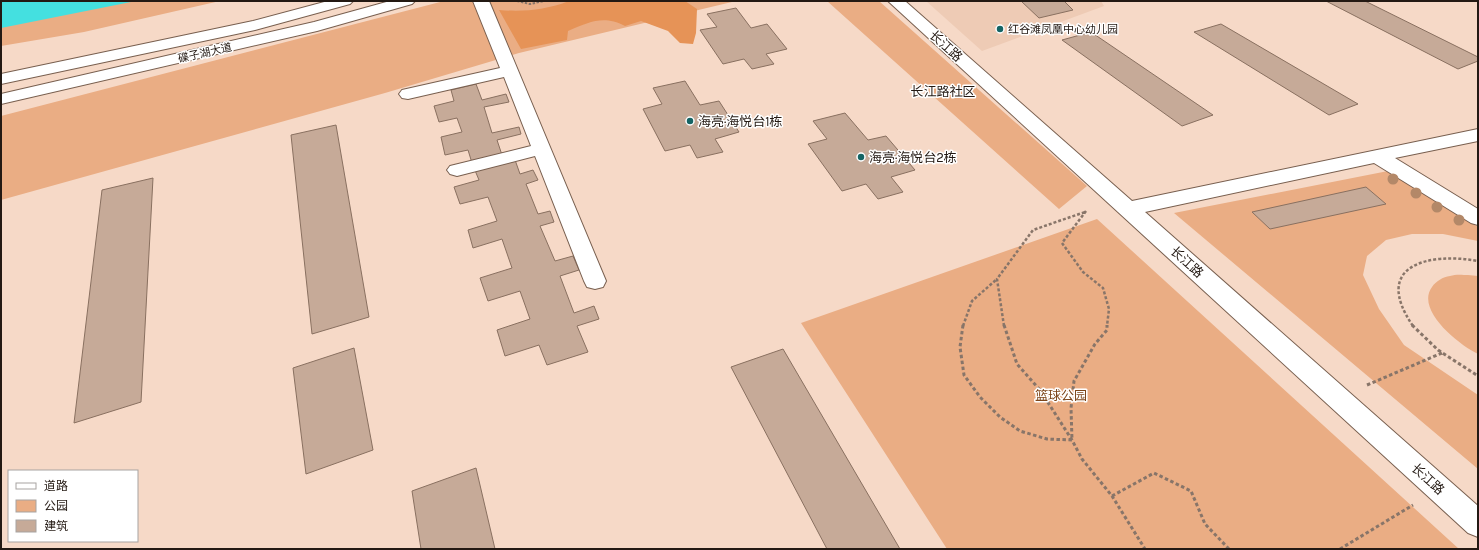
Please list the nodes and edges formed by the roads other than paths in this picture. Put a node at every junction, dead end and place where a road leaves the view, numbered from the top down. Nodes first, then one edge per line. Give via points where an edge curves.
1 (345, 1) edge
2 (408, 1) edge
3 (481, 1) edge
4 (896, 1) edge
5 (510, 71) junction
6 (1, 79) edge
7 (408, 94) dead end
8 (1, 99) edge
9 (1478, 135) edge
10 (541, 149) junction
11 (1377, 156) junction
12 (457, 170) dead end
13 (1127, 208) junction
14 (1478, 218) edge
15 (595, 281) dead end
16 (1478, 524) edge

1 - 6 street, 碟子湖大道 via 255,25
2 - 8 street, 碟子湖大道 via 310,28
3 - 5 street
4 - 13 street, 长江路
5 - 7 street
5 - 10 street
9 - 11 street
10 - 12 street
10 - 15 street
11 - 13 street
11 - 14 street
13 - 16 street, 长江路

